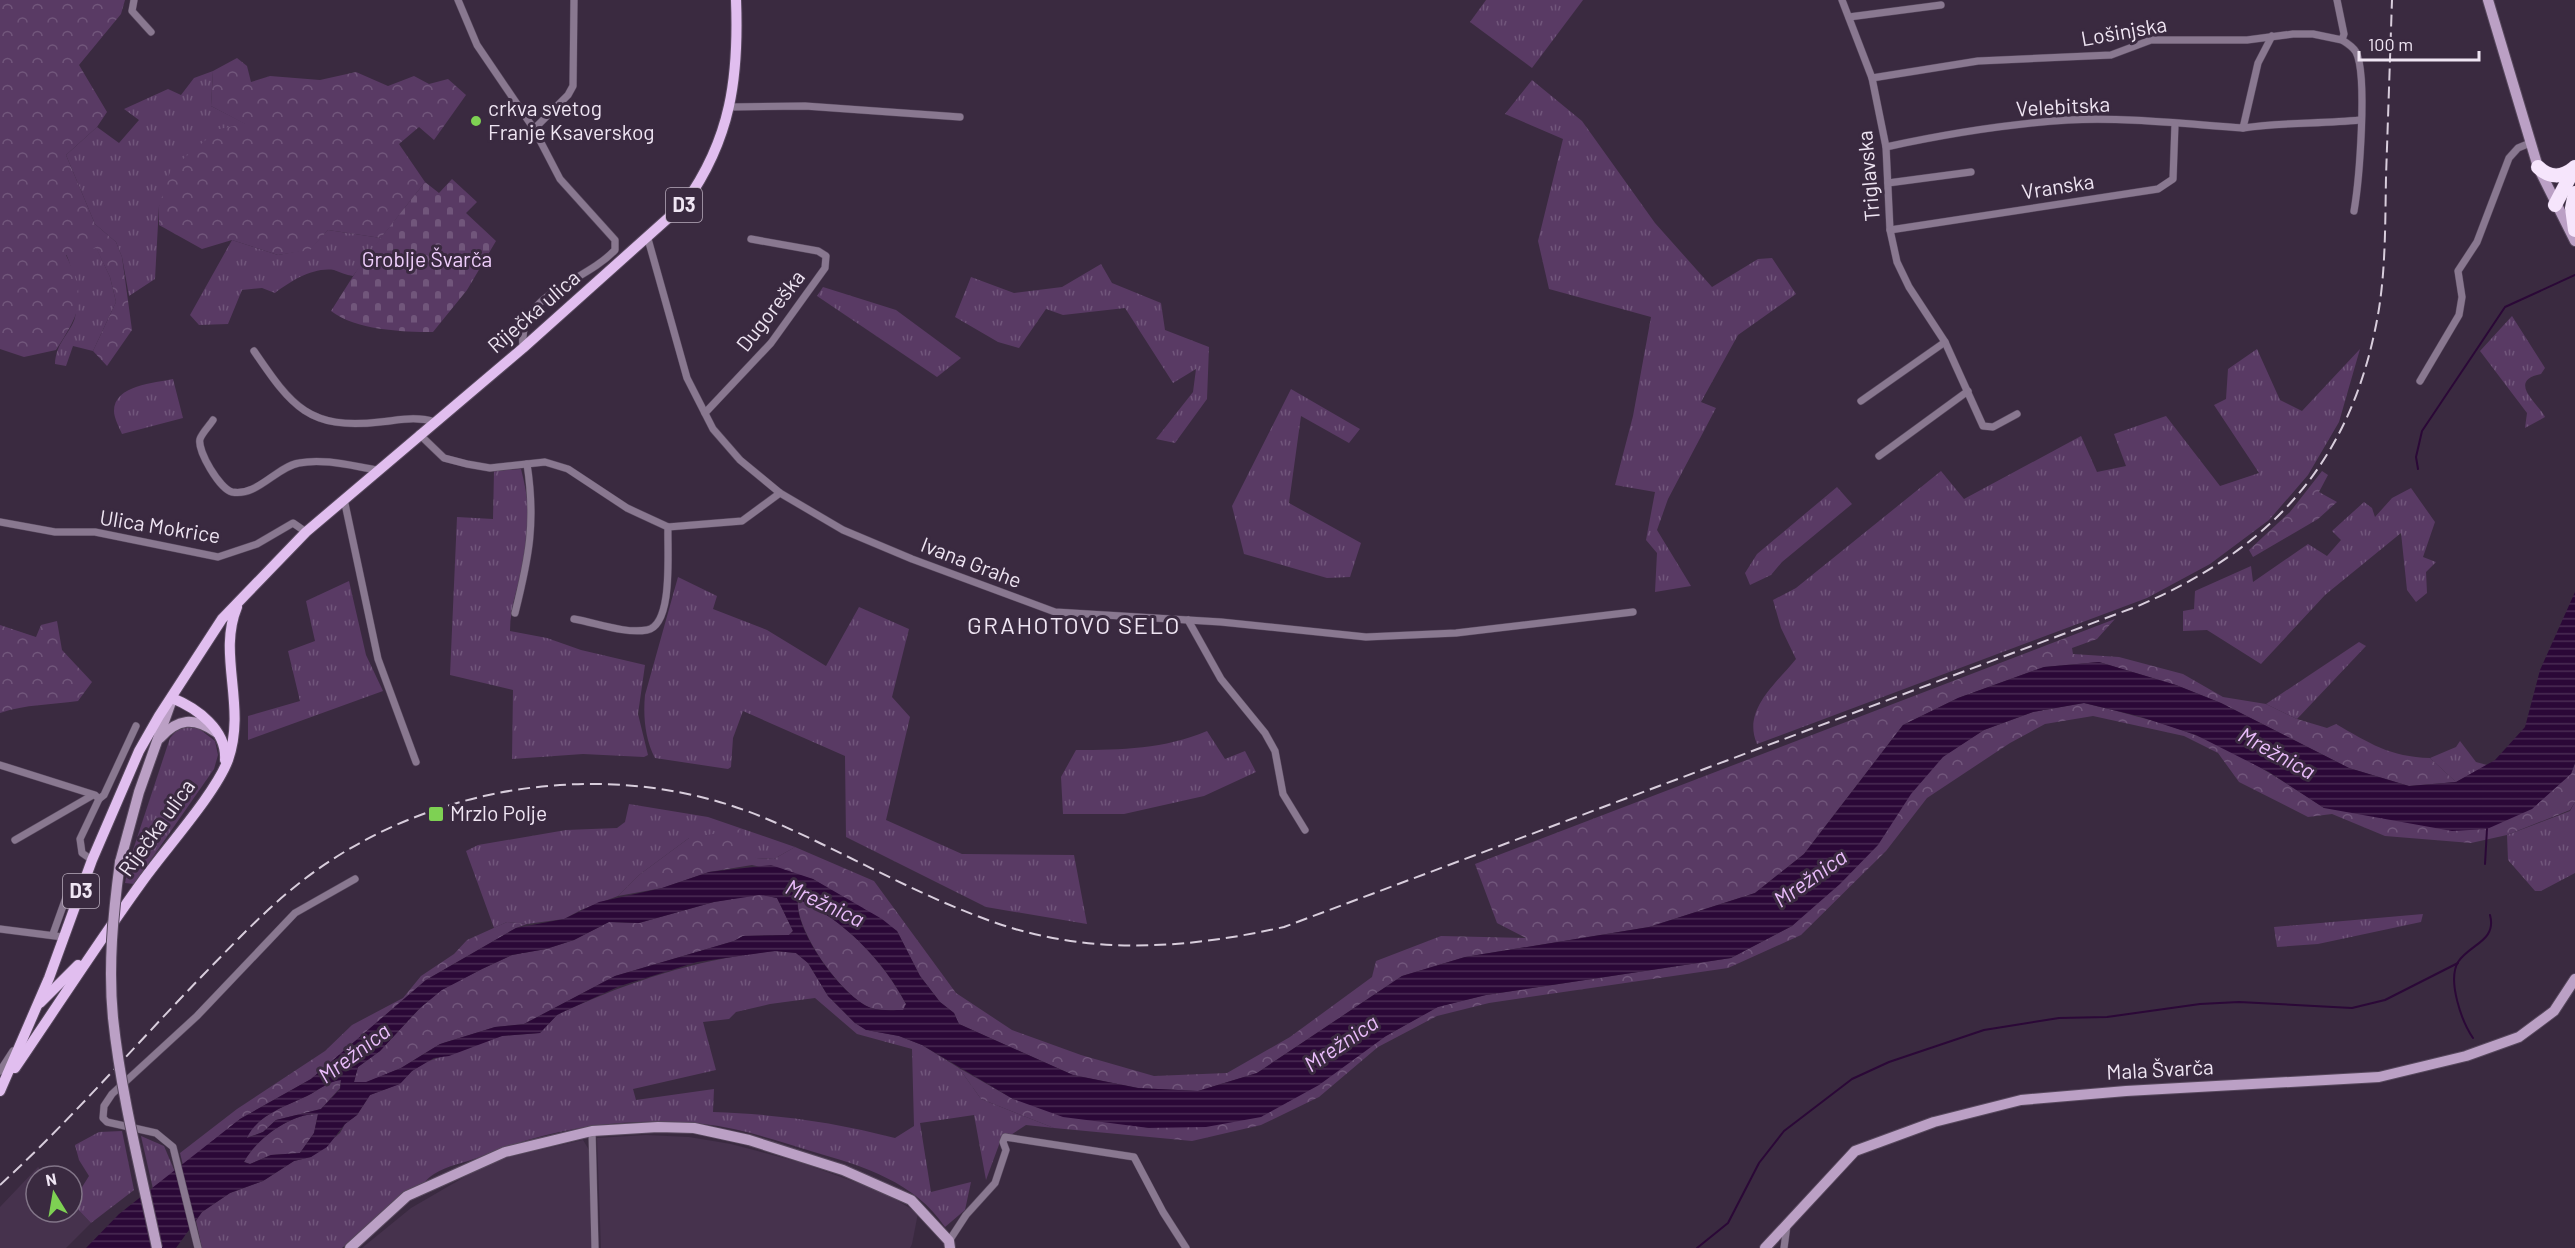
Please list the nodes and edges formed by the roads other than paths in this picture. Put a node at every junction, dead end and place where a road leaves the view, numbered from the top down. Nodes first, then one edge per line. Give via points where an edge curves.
1 (134, 0) edge
2 (459, 0) edge
3 (574, 0) edge
4 (736, 0) edge
5 (1842, 0) edge
6 (2337, 0) edge
7 (2488, 0) edge
8 (1941, 5) dead end
9 (1849, 17) junction
10 (151, 32) dead end
11 (2272, 36) junction
12 (2342, 40) junction
13 (1872, 78) junction
14 (730, 107) junction
15 (960, 117) dead end
16 (2360, 120) junction
17 (2175, 124) junction
18 (2243, 128) junction
19 (534, 129) junction
20 (2530, 143) junction
21 (1886, 147) junction
22 (2538, 167) junction
23 (2575, 168) edge
24 (1971, 172) dead end
25 (1888, 183) junction
26 (2574, 196) edge
27 (2555, 206) junction
28 (2354, 211) dead end
29 (1890, 230) junction
30 (2575, 230) edge
31 (648, 239) junction
32 (751, 239) dead end
33 (2575, 241) edge
34 (1945, 342) junction
35 (523, 348) junction
36 (254, 351) dead end
37 (2420, 381) dead end
38 (1968, 391) junction
39 (1861, 401) dead end
40 (705, 413) junction
41 (2017, 414) dead end
42 (213, 420) dead end
43 (435, 422) junction
44 (419, 434) junction
45 (1878, 456) dead end
46 (527, 464) junction
47 (377, 470) junction
48 (780, 494) junction
49 (344, 498) junction
50 (0, 522) edge
51 (668, 527) junction
52 (306, 532) junction
53 (246, 592) junction
54 (1633, 612) dead end
55 (514, 613) dead end
56 (574, 619) dead end
57 (1188, 620) junction
58 (172, 698) junction
59 (136, 726) dead end
60 (216, 732) junction
61 (158, 740) junction
62 (416, 762) dead end
63 (0, 765) edge
64 (225, 766) junction
65 (96, 797) junction
66 (1305, 830) dead end
67 (15, 840) dead end
68 (92, 860) junction
69 (355, 879) dead end
70 (68, 892) dead end
71 (0, 929) edge
72 (58, 936) junction
73 (101, 941) junction
74 (2575, 979) edge
75 (38, 1005) junction
76 (27, 1029) junction
77 (0, 1071) edge
78 (592, 1131) junction
79 (1787, 1226) junction
80 (950, 1244) edge
81 (157, 1248) edge
82 (198, 1248) edge
83 (350, 1248) edge
84 (595, 1248) edge
85 (1186, 1248) edge
86 (1765, 1248) edge
87 (1784, 1248) edge

1 - 10 street via 132,11
2 - 19 street via 477,45
3 - 19 street via 573,86
4 - 14 main road, Riječka ulica / D3 via 737,53
5 - 9 street, Triglavska
6 - 12 street
7 - 20 street
8 - 9 street
9 - 13 street, Triglavska
11 - 12 street, Lošinjska via 2313,34
11 - 13 street, Lošinjska via 2247,40 2151,40 2111,55 1978,61
11 - 18 street via 2258,63
12 - 16 street via 2355,51 2360,67
13 - 21 street, Triglavska
14 - 15 street via 805,106
14 - 31 main road, Riječka ulica / D3 via 720,143 700,183
16 - 18 street, Velebitska via 2310,125 2281,122
16 - 28 street via 2361,168
17 - 18 street, Velebitska
17 - 21 street, Velebitska via 2069,120 1964,131
17 - 29 street, Vranska via 2173,179 2158,189
19 - 35 street via 560,179 615,240 615,250 602,263 538,303 521,332
20 - 22 street
20 - 37 street via 2509,158 2476,242 2458,271 2462,297 2459,315
21 - 25 street, Triglavska
22 - 23 highway via 2558,176
22 - 27 street
23 - 27 highway
24 - 25 street
25 - 29 street, Triglavska
26 - 27 highway
26 - 30 highway
27 - 33 street
29 - 34 street, Triglavska via 1897,262 1909,287
31 - 35 main road, Riječka ulica / D3
31 - 40 street, Ivana Grahe via 687,378
32 - 40 street, Dugoreška via 818,251 826,256 825,268 771,343
34 - 38 street, Triglavska
34 - 39 street
35 - 43 main road, Riječka ulica / D3
36 - 43 street via 281,390 298,407 318,418 349,426 420,417
38 - 41 street, Triglavska via 1983,426 1993,427
38 - 45 street
40 - 48 street, Ivana Grahe via 713,429 740,460
42 - 47 street via 200,438 200,448 218,481 233,492 245,491 297,463
43 - 44 main road, Riječka ulica / D3
44 - 46 street via 444,458 490,468
44 - 47 main road, Riječka ulica / D3
46 - 51 street via 545,462 568,469 627,508
46 - 55 street via 532,536
47 - 49 main road, Riječka ulica / D3
48 - 51 street via 742,521
48 - 57 street, Ivana Grahe via 843,530 1055,612
49 - 52 main road, Riječka ulica / D3
49 - 62 street via 378,659
50 - 52 street, Ulica Mokrice via 55,532 95,532 218,557 257,544 292,523
51 - 56 street via 667,579 660,623 650,630 636,631
52 - 53 main road, Riječka ulica / D3
53 - 58 main road, Riječka ulica / D3 via 222,619
53 - 64 main road, Riječka ulica / D3 via 231,622 236,727
54 - 57 street, Ivana Grahe via 1456,633 1366,637
57 - 66 street via 1221,679 1265,733 1275,751 1283,794
58 - 60 main road via 202,715
58 - 61 street
58 - 68 main road, Riječka ulica / D3 via 139,751
59 - 65 street via 104,795
60 - 61 street via 186,720 174,724
60 - 64 main road via 225,750
61 - 81 street, bridge via 128,827 112,935 113,1017 125,1097
63 - 65 street
64 - 73 main road, Riječka ulica / D3
65 - 67 street
65 - 68 street via 80,839 82,853
68 - 72 main road, Riječka ulica / D3
69 - 82 street via 295,913 104,1106 103,1118 107,1122 156,1133 173,1147
70 - 72 street
71 - 72 street
72 - 75 main road, Riječka ulica / D3
73 - 75 main road
73 - 76 main road, Riječka ulica / D3 via 0,1091
74 - 79 street, Mala Švarča via 2554,1011 2519,1036 2466,1056 2379,1077 2126,1090 2022,1100 1934,1122 1855,1151
75 - 76 main road, Riječka ulica / D3
76 - 77 street, Riječka ulica
78 - 80 street via 694,1128 749,1140 843,1170 911,1200
78 - 83 street via 505,1152 408,1196
78 - 84 street
79 - 86 street, Mala Švarča
79 - 87 street
80 - 85 street via 966,1215 995,1184 1006,1150 1005,1137 1134,1157

